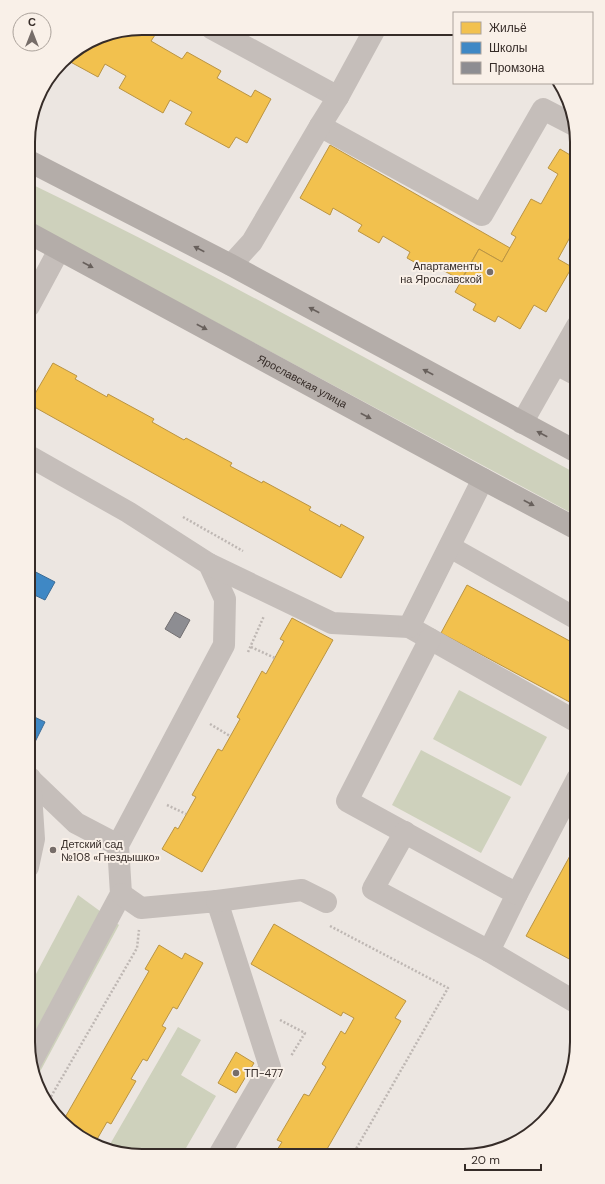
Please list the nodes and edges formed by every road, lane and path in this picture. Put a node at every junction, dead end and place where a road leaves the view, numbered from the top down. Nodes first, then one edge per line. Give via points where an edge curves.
1 (224, 35) edge
2 (372, 35) edge
3 (338, 97) junction
4 (568, 122) edge
5 (320, 126) junction
6 (35, 164) edge
7 (35, 236) edge
8 (59, 250) junction
9 (231, 265) junction
10 (35, 295) edge
11 (570, 339) edge
12 (556, 364) junction
13 (570, 371) edge
14 (522, 423) junction
15 (570, 448) edge
16 (35, 459) edge
17 (483, 479) junction
18 (570, 525) edge
19 (450, 547) junction
20 (209, 564) junction
21 (570, 615) edge
22 (409, 627) junction
23 (430, 639) junction
24 (251, 647) dead end
25 (275, 658) dead end
26 (570, 718) edge
27 (210, 724) dead end
28 (230, 736) dead end
29 (35, 783) edge
30 (570, 793) edge
31 (166, 804) dead end
32 (186, 814) dead end
33 (405, 832) junction
34 (118, 845) junction
35 (122, 894) junction
36 (517, 894) junction
37 (217, 901) junction
38 (326, 912) joint
39 (489, 951) junction
40 (570, 999) edge
41 (36, 1053) edge
42 (222, 1149) edge
43 (356, 1149) edge

1 - 3 lane
2 - 3 lane
3 - 5 lane
4 - 5 lane via 543,109 482,215
5 - 9 lane via 252,242
9 -> 6 main road
7 - 8 main road, Ярославская улица
8 - 10 lane
8 -> 17 main road, Ярославская улица
14 -> 9 main road
11 - 12 lane
12 - 13 lane
12 - 14 lane
15 -> 14 main road
16 - 20 lane via 128,512
17 -> 18 main road, Ярославская улица
17 - 19 lane
19 - 21 lane
19 - 22 lane
20 - 22 lane via 332,623
20 - 34 lane via 225,599 224,645
22 - 23 lane
23 - 26 lane
23 - 33 lane via 348,801
24 - 25 path
27 - 28 path
29 - 34 lane via 76,823
30 - 36 lane
31 - 32 path
33 - 36 lane
33 - 39 lane via 373,889
34 - 35 lane
35 - 37 lane via 141,908
35 - 41 lane
36 - 39 lane
37 - 38 lane via 302,890
37 - 42 lane via 270,1067
38 - 43 path via 448,988
39 - 40 lane

